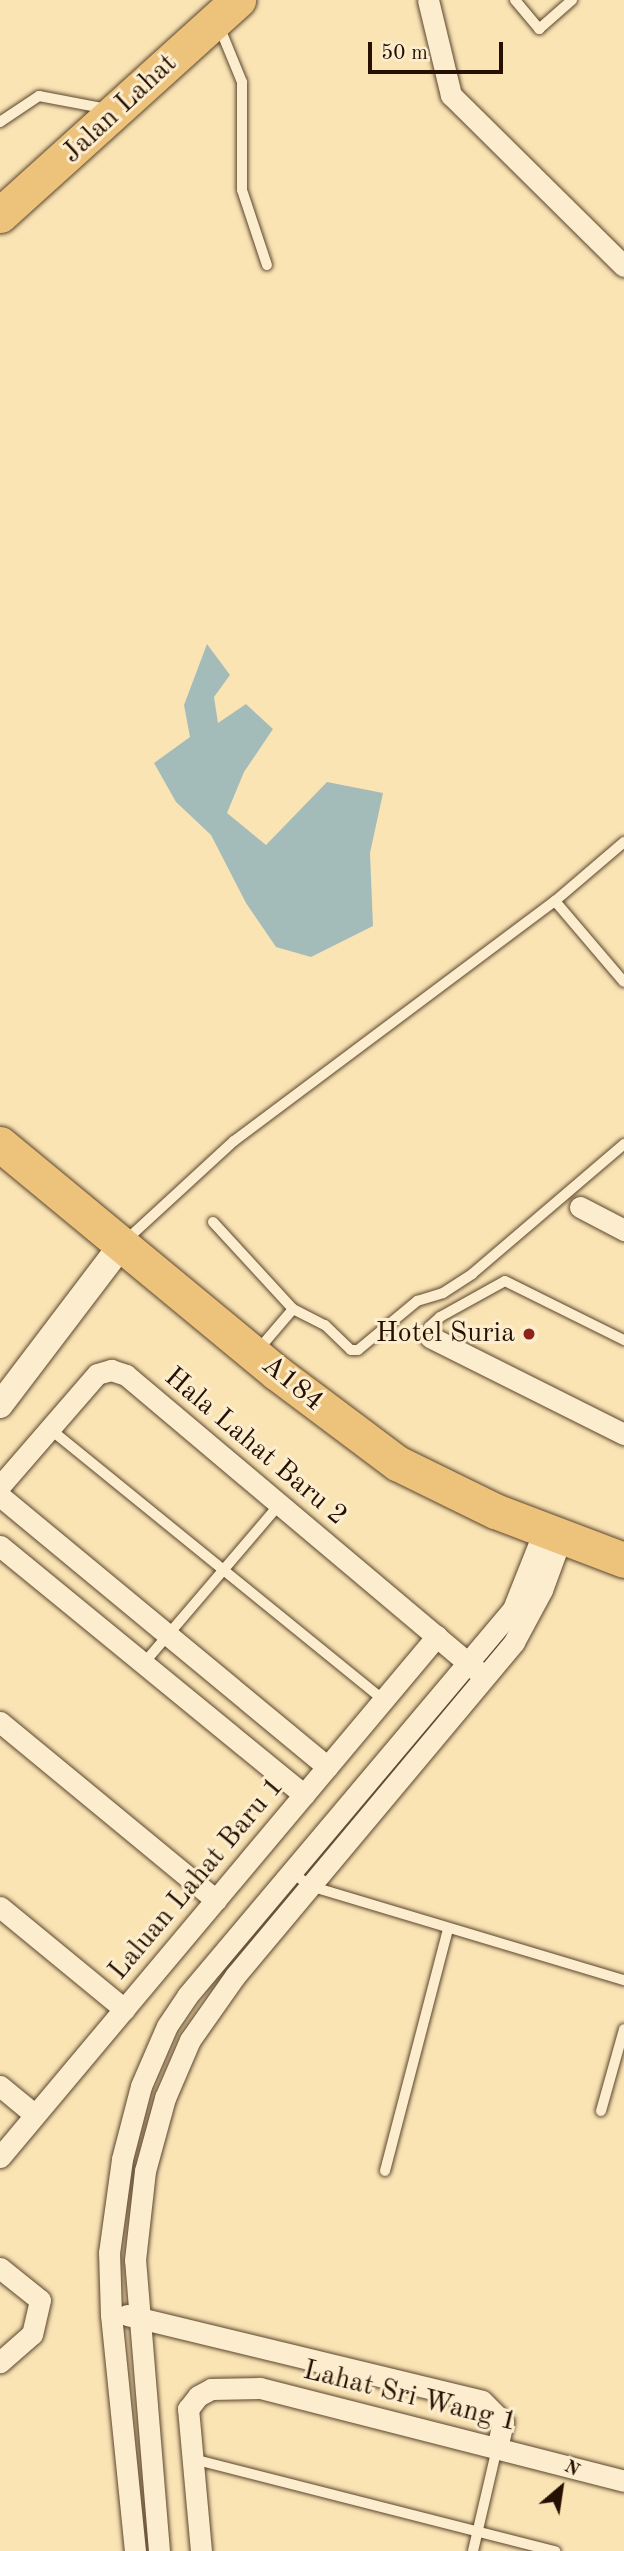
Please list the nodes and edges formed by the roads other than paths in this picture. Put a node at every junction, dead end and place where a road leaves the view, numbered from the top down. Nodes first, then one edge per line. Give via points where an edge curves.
1 (428, 0) edge
2 (515, 0) edge
3 (572, 0) edge
4 (228, 10) edge
5 (116, 111) junction
6 (0, 122) edge
7 (0, 215) edge
8 (267, 265) dead end
9 (624, 266) edge
10 (624, 842) edge
11 (555, 901) junction
12 (624, 982) edge
13 (0, 1144) edge
14 (624, 1144) edge
15 (580, 1207) dead end
16 (213, 1222) dead end
17 (624, 1230) edge
18 (122, 1244) junction
19 (293, 1309) junction
20 (430, 1337) joint
21 (624, 1340) edge
22 (255, 1354) junction
23 (0, 1405) edge
24 (50, 1429) junction
25 (624, 1434) edge
26 (0, 1486) edge
27 (0, 1496) edge
28 (280, 1504) junction
29 (552, 1534) junction
30 (0, 1546) edge
31 (624, 1560) edge
32 (224, 1570) junction
33 (168, 1635) junction
34 (437, 1636) junction
35 (144, 1663) junction
36 (476, 1670) junction
37 (383, 1700) junction
38 (0, 1722) edge
39 (328, 1767) junction
40 (304, 1795) junction
41 (289, 1870) junction
42 (310, 1886) junction
43 (216, 1900) junction
44 (0, 1907) edge
45 (447, 1930) junction
46 (624, 1980) edge
47 (124, 2009) junction
48 (624, 2029) edge
49 (0, 2086) edge
50 (601, 2111) dead end
51 (35, 2115) junction
52 (0, 2157) edge
53 (385, 2171) dead end
54 (0, 2268) edge
55 (139, 2314) junction
56 (111, 2315) junction
57 (8, 2356) edge
58 (497, 2448) junction
59 (193, 2459) junction
60 (624, 2481) edge
61 (478, 2532) junction
62 (135, 2551) edge
63 (159, 2551) edge
64 (201, 2551) edge
65 (474, 2551) edge
66 (555, 2551) edge

1 - 9 street via 451,95
2 - 3 lane via 539,29
4 - 5 main road, Jalan Lahat
4 - 8 lane via 242,82 242,190
5 - 6 lane via 39,96
5 - 7 main road, Jalan Lahat
10 - 11 lane
11 - 12 lane
11 - 18 lane via 234,1141
13 - 18 main road, A184
14 - 19 lane via 472,1273 443,1293 417,1301 368,1346 351,1350 326,1325
15 - 17 street
16 - 19 lane
18 - 22 main road, A184
18 - 23 street
19 - 22 lane
20 - 21 lane via 429,1326 440,1317 505,1281
20 - 25 street
22 - 29 main road, A184 via 397,1463
24 - 26 street, Hala Lahat Baru 2
24 - 28 street, Hala Lahat Baru 2 via 97,1374 111,1370 126,1376
24 - 32 lane
27 - 33 street
28 - 32 lane
28 - 34 street, Hala Lahat Baru 2
29 - 31 main road, A184
29 - 36 street
30 - 35 street
32 - 33 lane
32 - 37 lane
33 - 35 lane
33 - 39 street
34 - 36 street, Hala Lahat Baru 2
34 - 37 street, Laluan Lahat Baru 1
35 - 40 street
36 - 41 street
36 - 42 street
37 - 39 street, Laluan Lahat Baru 1
38 - 43 street
39 - 40 street, Laluan Lahat Baru 1
40 - 43 street, Laluan Lahat Baru 1
41 - 42 lane
41 - 56 street via 187,1996 167,2026 141,2086 122,2159 109,2253
42 - 45 lane
42 - 55 street via 210,2009 190,2040 165,2098 145,2171 138,2220
43 - 47 street, Laluan Lahat Baru 1
44 - 47 street
45 - 46 lane
45 - 53 lane
47 - 51 street, Laluan Lahat Baru 1
48 - 50 lane
49 - 51 street
51 - 52 street, Laluan Lahat Baru 1
54 - 57 street via 40,2301 32,2334
55 - 56 street
55 - 58 street via 482,2401 503,2421
55 - 63 street
56 - 62 street
58 - 59 street, Lahat Sri Wang 1 via 260,2388 211,2389 188,2409
58 - 60 street, Lahat Sri Wang 1
58 - 61 lane
59 - 61 lane
59 - 64 street
61 - 65 lane
61 - 66 lane

